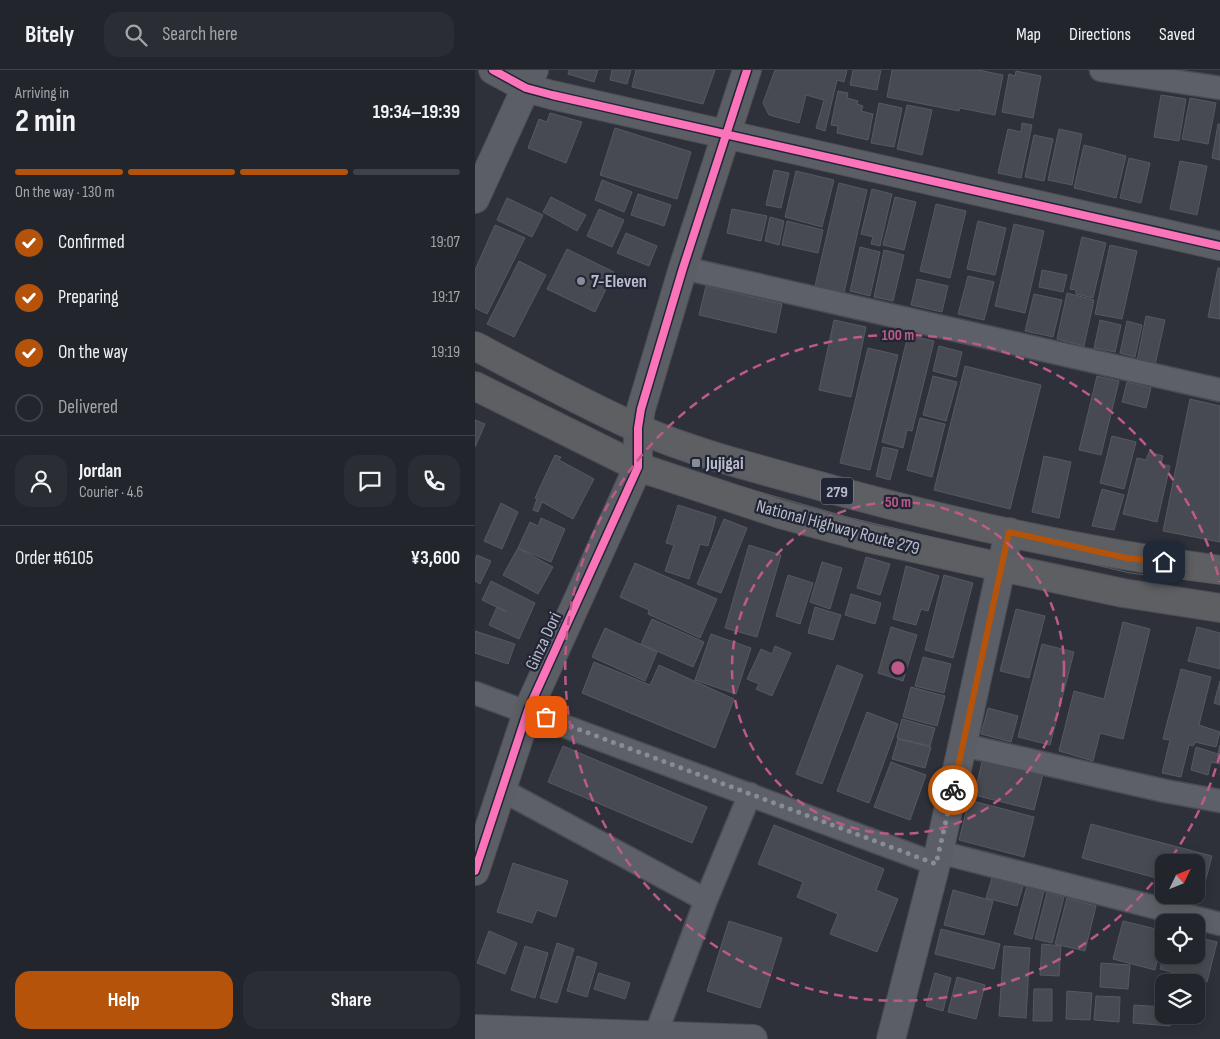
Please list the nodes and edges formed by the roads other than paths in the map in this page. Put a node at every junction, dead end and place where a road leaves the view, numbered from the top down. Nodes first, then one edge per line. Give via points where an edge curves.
1 (493, 70) edge
2 (747, 70) edge
3 (1101, 70) edge
4 (530, 79) edge
5 (1220, 88) edge
6 (727, 133) junction
7 (475, 199) edge
8 (1220, 246) edge
9 (683, 268) junction
10 (475, 346) edge
11 (475, 386) edge
12 (1220, 390) edge
13 (638, 428) junction
14 (638, 467) junction
15 (1009, 532) junction
16 (1001, 568) junction
17 (1220, 570) edge
18 (1220, 608) edge
19 (475, 692) edge
20 (528, 710) junction
21 (963, 745) junction
22 (502, 790) junction
23 (750, 794) junction
24 (1220, 800) edge
25 (477, 855) edge
26 (938, 858) junction
27 (706, 900) junction
28 (1220, 924) edge
29 (475, 1029) edge
30 (654, 1037) edge
31 (753, 1039) edge
32 (891, 1039) edge

1 - 4 street
2 - 6 street, Ginza Dori
3 - 5 street
4 - 6 street
4 - 7 street
6 - 8 street
6 - 9 street, Ginza Dori
9 - 12 street
9 - 13 street, Ginza Dori
10 - 13 highway, National Highway Route 279 / 279
11 - 14 highway, National Highway Route 279 / 279
13 - 14 street, Ginza Dori
13 - 15 highway, National Highway Route 279 / 279 via 770,472 871,501
14 - 16 highway, National Highway Route 279 / 279 via 780,514
14 - 20 street, Ginza Dori
15 - 16 street
15 - 17 highway, National Highway Route 279 / 279 via 1127,558
16 - 18 highway, National Highway Route 279 / 279 via 1123,593
16 - 21 street
19 - 20 street
20 - 22 street, Ginza Dori
20 - 23 street
21 - 24 street via 1165,792
21 - 26 street
22 - 25 street, Ginza Dori
22 - 27 street
23 - 26 street
23 - 27 street
26 - 28 street
26 - 32 street
27 - 30 street
29 - 30 street
30 - 31 street

